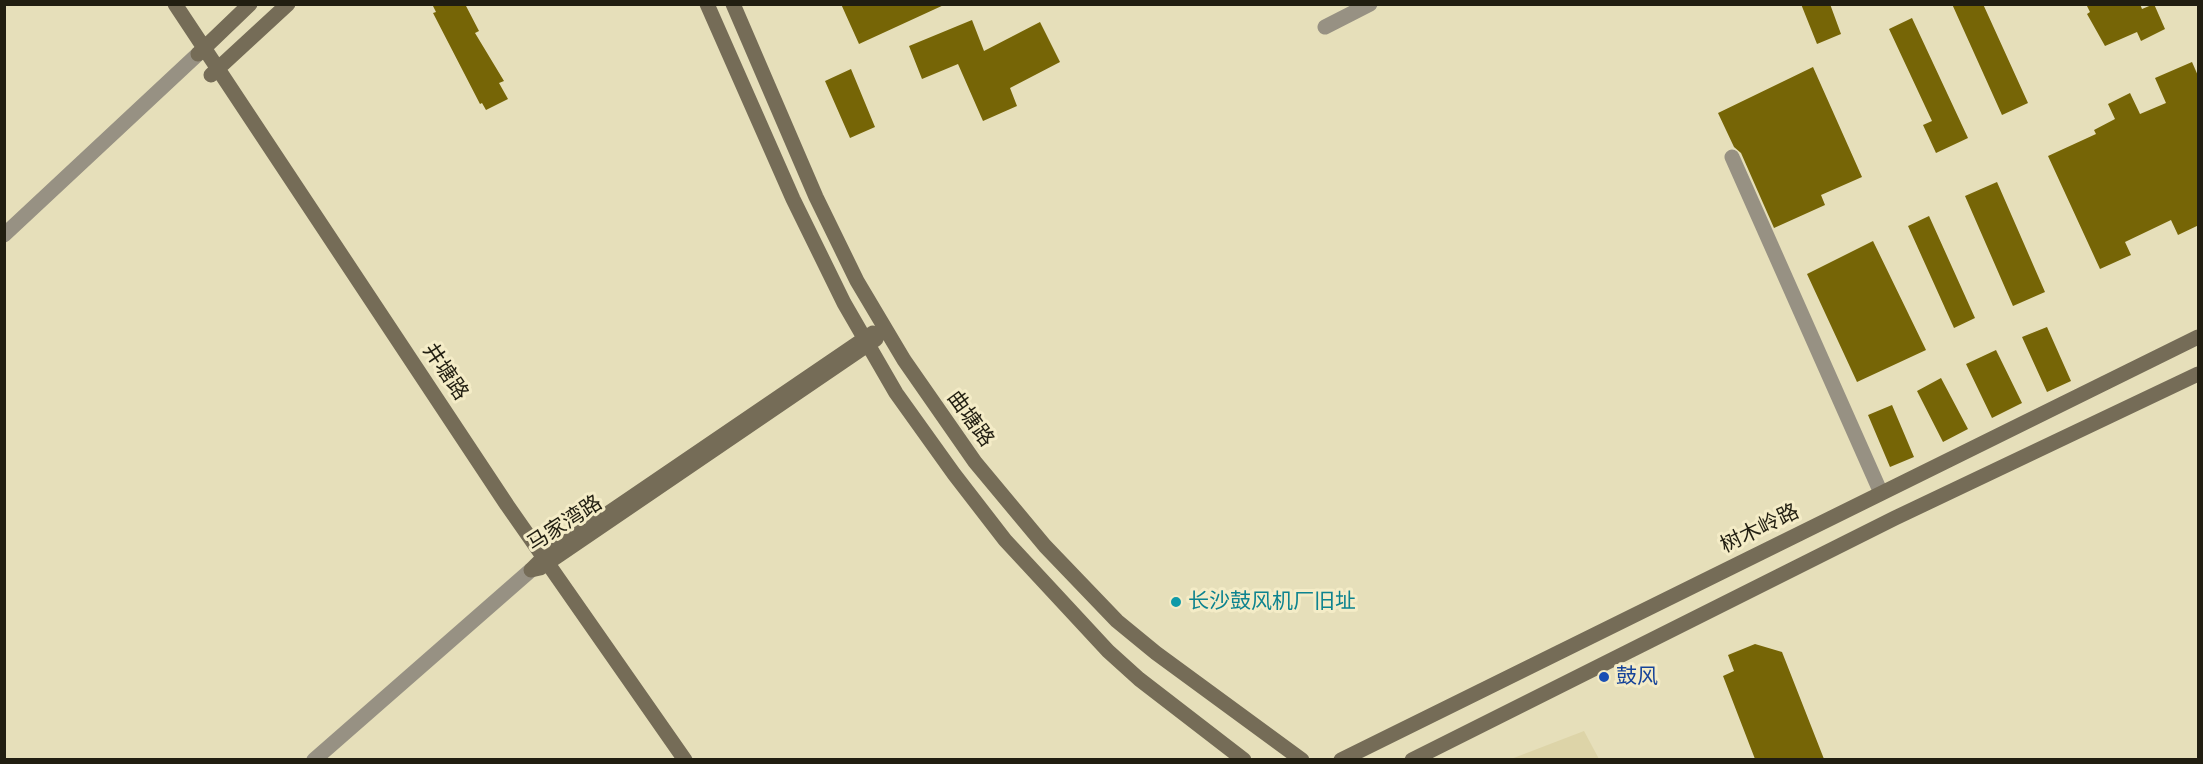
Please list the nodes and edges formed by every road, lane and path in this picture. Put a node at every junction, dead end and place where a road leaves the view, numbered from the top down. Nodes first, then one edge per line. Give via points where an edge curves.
1 (164, 4) edge
2 (175, 4) edge
3 (250, 4) edge
4 (288, 4) edge
5 (707, 4) edge
6 (733, 4) edge
7 (1370, 4) edge
8 (1324, 27) dead end
9 (201, 51) junction
10 (214, 72) junction
11 (1732, 157) dead end
12 (4, 235) edge
13 (885, 329) junction
14 (2199, 337) edge
15 (866, 341) junction
16 (2199, 374) edge
17 (1881, 493) junction
18 (540, 564) junction
19 (314, 759) edge
20 (674, 759) edge
21 (685, 759) edge
22 (1244, 759) edge
23 (1302, 759) edge
24 (1341, 759) edge
25 (1412, 759) edge

1 - 9 main road, 井塘路
2 - 9 main road, 井塘路
3 - 9 main road
4 - 10 main road
5 - 15 main road via 793,199
6 - 13 main road, 曲塘路 via 837,242
7 - 8 street
9 - 10 main road, 井塘路
9 - 12 street
10 - 18 main road, 井塘路
11 - 17 street
13 - 15 main road, 马家湾路
13 - 23 main road, 曲塘路 via 975,462 1084,588 1156,653
14 - 17 main road, 树木岭路
15 - 18 main road, 马家湾路
15 - 22 main road via 896,393 1005,540 1108,651
16 - 25 main road via 1895,518
17 - 24 main road, 树木岭路
18 - 19 street
18 - 20 main road, 井塘路
18 - 21 main road, 井塘路

